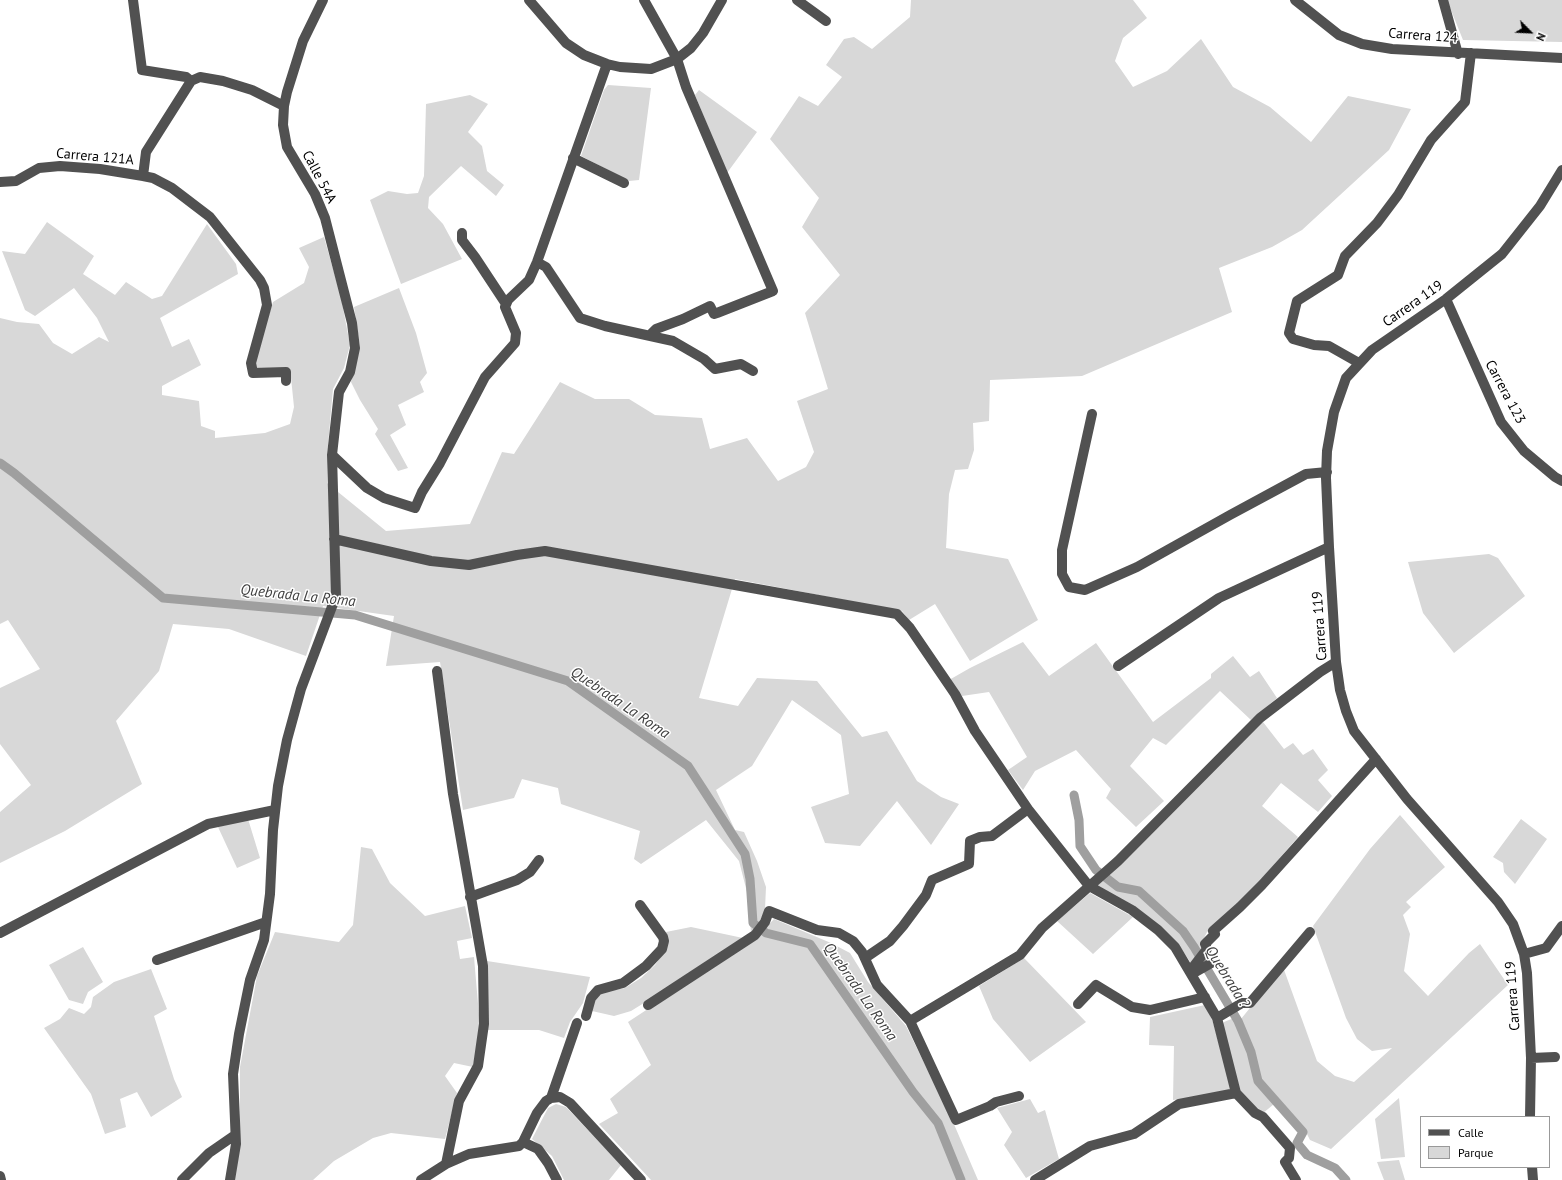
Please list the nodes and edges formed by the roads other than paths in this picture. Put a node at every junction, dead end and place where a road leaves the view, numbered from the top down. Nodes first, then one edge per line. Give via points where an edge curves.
1 (133, 0) edge
2 (323, 0) edge
3 (529, 0) edge
4 (644, 0) edge
5 (722, 0) edge
6 (797, 0) edge
7 (1295, 0) edge
8 (1443, 0) edge
9 (826, 22) dead end
10 (1471, 53) junction
11 (1458, 54) junction
12 (1562, 58) edge
13 (676, 59) junction
14 (607, 64) junction
15 (191, 81) junction
16 (284, 106) junction
17 (573, 158) junction
18 (1562, 170) edge
19 (143, 176) junction
20 (0, 182) edge
21 (624, 183) dead end
22 (462, 233) dead end
23 (537, 262) junction
24 (1446, 299) junction
25 (506, 304) junction
26 (650, 335) junction
27 (1359, 363) junction
28 (753, 371) dead end
29 (286, 381) dead end
30 (1092, 414) dead end
31 (332, 455) junction
32 (1327, 472) junction
33 (1562, 481) edge
34 (334, 539) junction
35 (1329, 547) junction
36 (1336, 662) junction
37 (1118, 666) dead end
38 (437, 671) dead end
39 (1376, 759) junction
40 (1028, 809) junction
41 (275, 810) junction
42 (539, 860) dead end
43 (1091, 885) junction
44 (470, 897) junction
45 (640, 906) dead end
46 (266, 922) junction
47 (1562, 926) edge
48 (1310, 932) dead end
49 (0, 933) edge
50 (1524, 954) junction
51 (865, 958) junction
52 (157, 960) dead end
53 (1215, 961) dead end
54 (1194, 970) junction
55 (1206, 997) junction
56 (1078, 1004) dead end
57 (648, 1006) dead end
58 (586, 1016) dead end
59 (1219, 1016) junction
60 (910, 1021) junction
61 (576, 1023) dead end
62 (1555, 1057) dead end
63 (1531, 1058) junction
64 (1236, 1093) junction
65 (1019, 1096) dead end
66 (551, 1098) junction
67 (1530, 1116) edge
68 (235, 1135) junction
69 (523, 1142) junction
70 (446, 1164) junction
71 (1532, 1168) edge
72 (0, 1176) edge
73 (1037, 1179) edge
74 (1, 1180) edge
75 (182, 1180) edge
76 (230, 1180) edge
77 (421, 1180) edge
78 (557, 1180) edge
79 (641, 1180) edge
80 (1296, 1180) edge
81 (1533, 1180) edge

1 - 15 street via 142,70 186,77
2 - 16 street, Calle 54A via 303,41
3 - 14 street via 566,43 584,55
4 - 13 street
5 - 13 street via 703,33 691,48
6 - 9 street
7 - 11 street, Carrera 124 via 1339,35 1362,44
8 - 11 street
10 - 11 street, Carrera 124
10 - 12 street, Carrera 124
10 - 27 street via 1465,102 1431,140 1398,195 1377,223 1345,256 1338,275 1297,302 1289,333 1293,339 1329,346
13 - 14 street via 651,69
13 - 26 street via 773,291 717,314 714,314 710,306
14 - 17 street
15 - 16 street via 200,77 223,81 252,90
15 - 19 street via 146,152
16 - 31 street, Calle 54A via 283,125 287,146 315,194 325,218 352,322 355,348 350,372 339,392
17 - 21 street
17 - 23 street
18 - 24 street, Carrera 119 via 1540,206 1502,254
19 - 20 street, Carrera 121A via 60,166 39,168 16,180
19 - 29 street, Carrera 121A via 172,188 210,217 260,280 267,306 250,362 252,373 286,372
22 - 25 street via 462,240
23 - 25 street via 529,280
23 - 26 street via 546,267 580,318
24 - 27 street, Carrera 119 via 1372,350
24 - 33 street, Carrera 123 via 1501,422 1524,451
25 - 31 street via 504,307 516,333 515,343 485,377 415,508 384,498 367,488
26 - 28 street via 672,341 715,368 741,364
27 - 32 street, Carrera 119 via 1346,378 1334,412 1327,450
30 - 32 street via 1062,550 1062,574 1068,587 1086,590 1137,567 1306,474
31 - 34 street
32 - 35 street, Carrera 119
34 - 40 street via 430,561 469,565 545,551 897,614 910,628 955,694 975,731
34 - 41 street via 336,596 301,689 287,740
35 - 36 street, Carrera 119
35 - 37 street via 1219,598
36 - 39 street, Carrera 119 via 1340,690 1354,731
36 - 43 street via 1260,718
38 - 44 street
39 - 50 street, Carrera 119 via 1407,799 1498,902 1513,924
39 - 54 street via 1262,885 1213,931 1216,934 1205,944 1207,949
40 - 43 street
40 - 51 street via 992,836 980,837 970,842 969,864 932,880 926,895 903,926 890,941
41 - 46 street
41 - 49 street via 208,824
42 - 44 street via 530,872 517,880
43 - 54 street via 1132,910 1158,930
43 - 60 street via 1042,928 1020,955
44 - 70 street via 483,966 484,1024 478,1066 459,1101
45 - 58 street via 663,937 662,949 646,966 624,983 598,990 591,998
46 - 52 street
46 - 68 street via 264,940 250,980 233,1074
47 - 50 street via 1546,948
48 - 59 street via 1250,1003 1242,1003
50 - 63 street, Carrera 119
51 - 57 street via 852,941 839,933 817,930 770,911 755,935
51 - 60 street via 877,985
53 - 54 street
54 - 55 street
55 - 56 street via 1150,1010 1132,1007 1096,985
55 - 59 street
59 - 64 street
60 - 65 street via 956,1120 996,1102
61 - 66 street
62 - 63 street
63 - 67 street, Carrera 119
64 - 73 street via 1179,1104 1134,1134 1090,1146
64 - 80 street via 1255,1113 1263,1117 1290,1148 1292,1157 1285,1162
66 - 69 street via 537,1113
66 - 79 street via 560,1097 570,1103
68 - 75 street via 209,1153
68 - 76 street
69 - 70 street via 518,1146 469,1154
69 - 78 street via 538,1149
70 - 77 street
71 - 81 street
72 - 74 street

